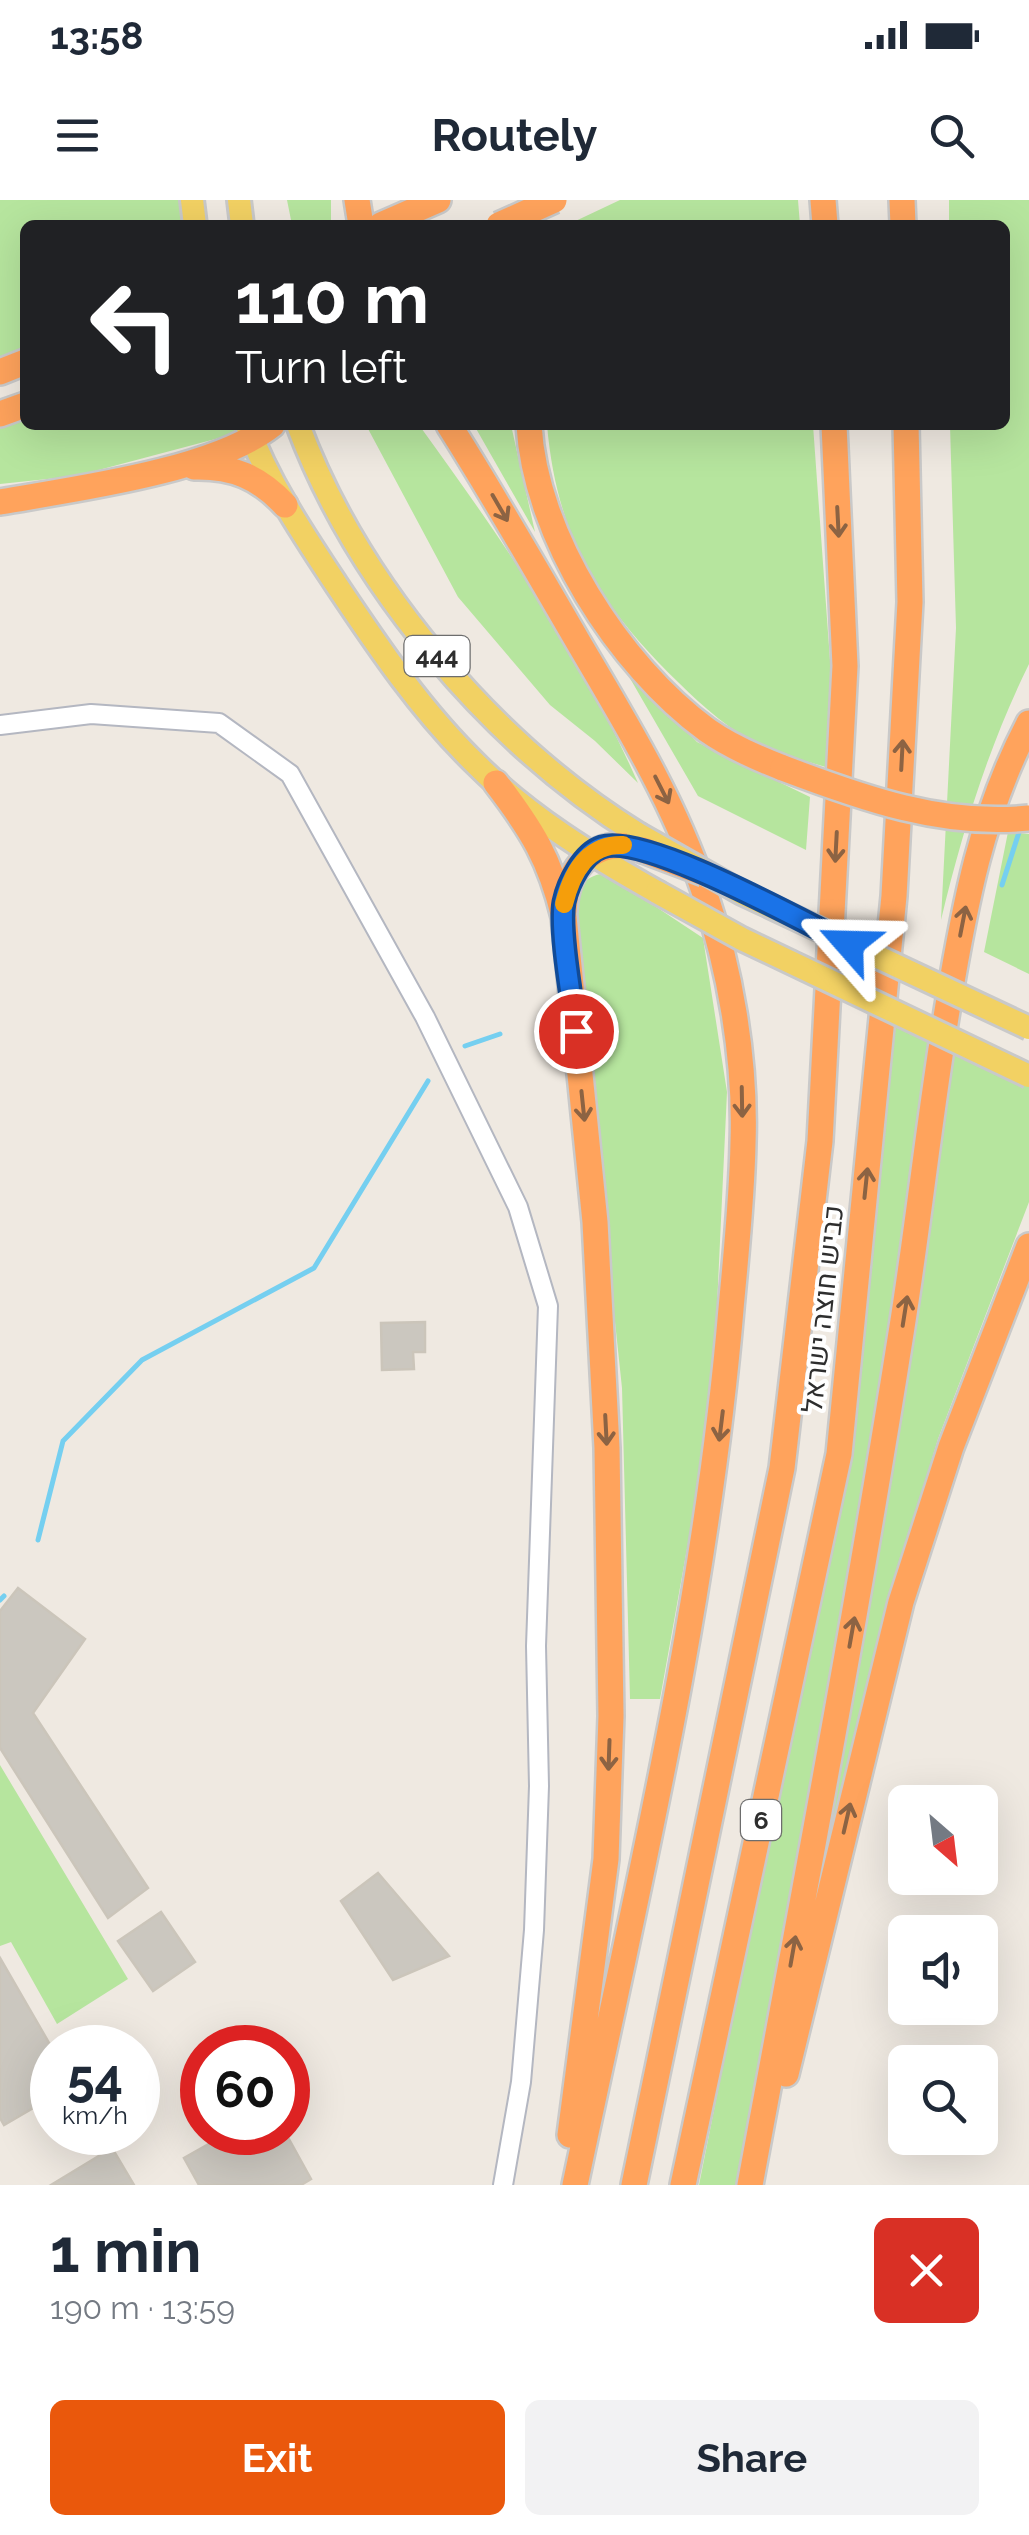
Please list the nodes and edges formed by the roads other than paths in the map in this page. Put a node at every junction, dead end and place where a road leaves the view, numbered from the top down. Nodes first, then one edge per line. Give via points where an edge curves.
1 (438, 200) edge
2 (554, 200) edge
3 (392, 220) edge
4 (510, 220) edge
5 (257, 430) edge
6 (300, 430) edge
7 (452, 430) edge
8 (531, 430) edge
9 (834, 430) edge
10 (906, 430) edge
11 (169, 468) junction
12 (0, 502) edge
13 (286, 505) junction
14 (1029, 723) edge
15 (0, 724) edge
16 (496, 783) junction
17 (1029, 818) edge
18 (640, 842) junction
19 (590, 852) junction
20 (704, 873) joint
21 (564, 917) junction
22 (1029, 1028) edge
23 (1029, 1076) edge
24 (1029, 1246) edge
25 (504, 2185) edge
26 (563, 2185) edge
27 (575, 2185) edge
28 (634, 2185) edge
29 (683, 2185) edge
30 (753, 2185) edge

1 - 3 highway
2 - 4 highway, bridge
5 - 11 highway
5 - 13 main road, 444
6 - 18 main road, 444 via 386,590 449,672 565,786
7 -> 27 highway via 614,703 683,834 718,946 742,1085 721,1428 662,1769
8 - 17 highway, bridge via 539,491 561,548 595,606 667,696 724,740 893,808
9 -> 28 highway, כביש חוצה ישראל / 6 via 845,666 818,1157 782,1468
29 -> 10 highway, כביש חוצה ישראל / 6 via 839,1454 894,896 910,602
11 - 12 highway
11 - 13 highway via 241,472
13 - 16 main road, 444 via 411,690
30 -> 14 highway via 868,1546 956,955 978,848 1004,771
15 - 25 street via 91,714 220,723 290,774 425,1017 518,1208 548,1306 534,1930
16 - 19 main road, 444
16 - 21 highway via 538,840
18 - 19 highway
18 - 20 highway, bridge
19 - 21 highway via 574,875
19 - 23 main road, 444, bridge via 742,939
20 - 22 main road, bridge
21 -> 26 highway via 595,1222 608,1448 611,1716 606,1859
30 -> 24 highway via 901,1602 951,1447

